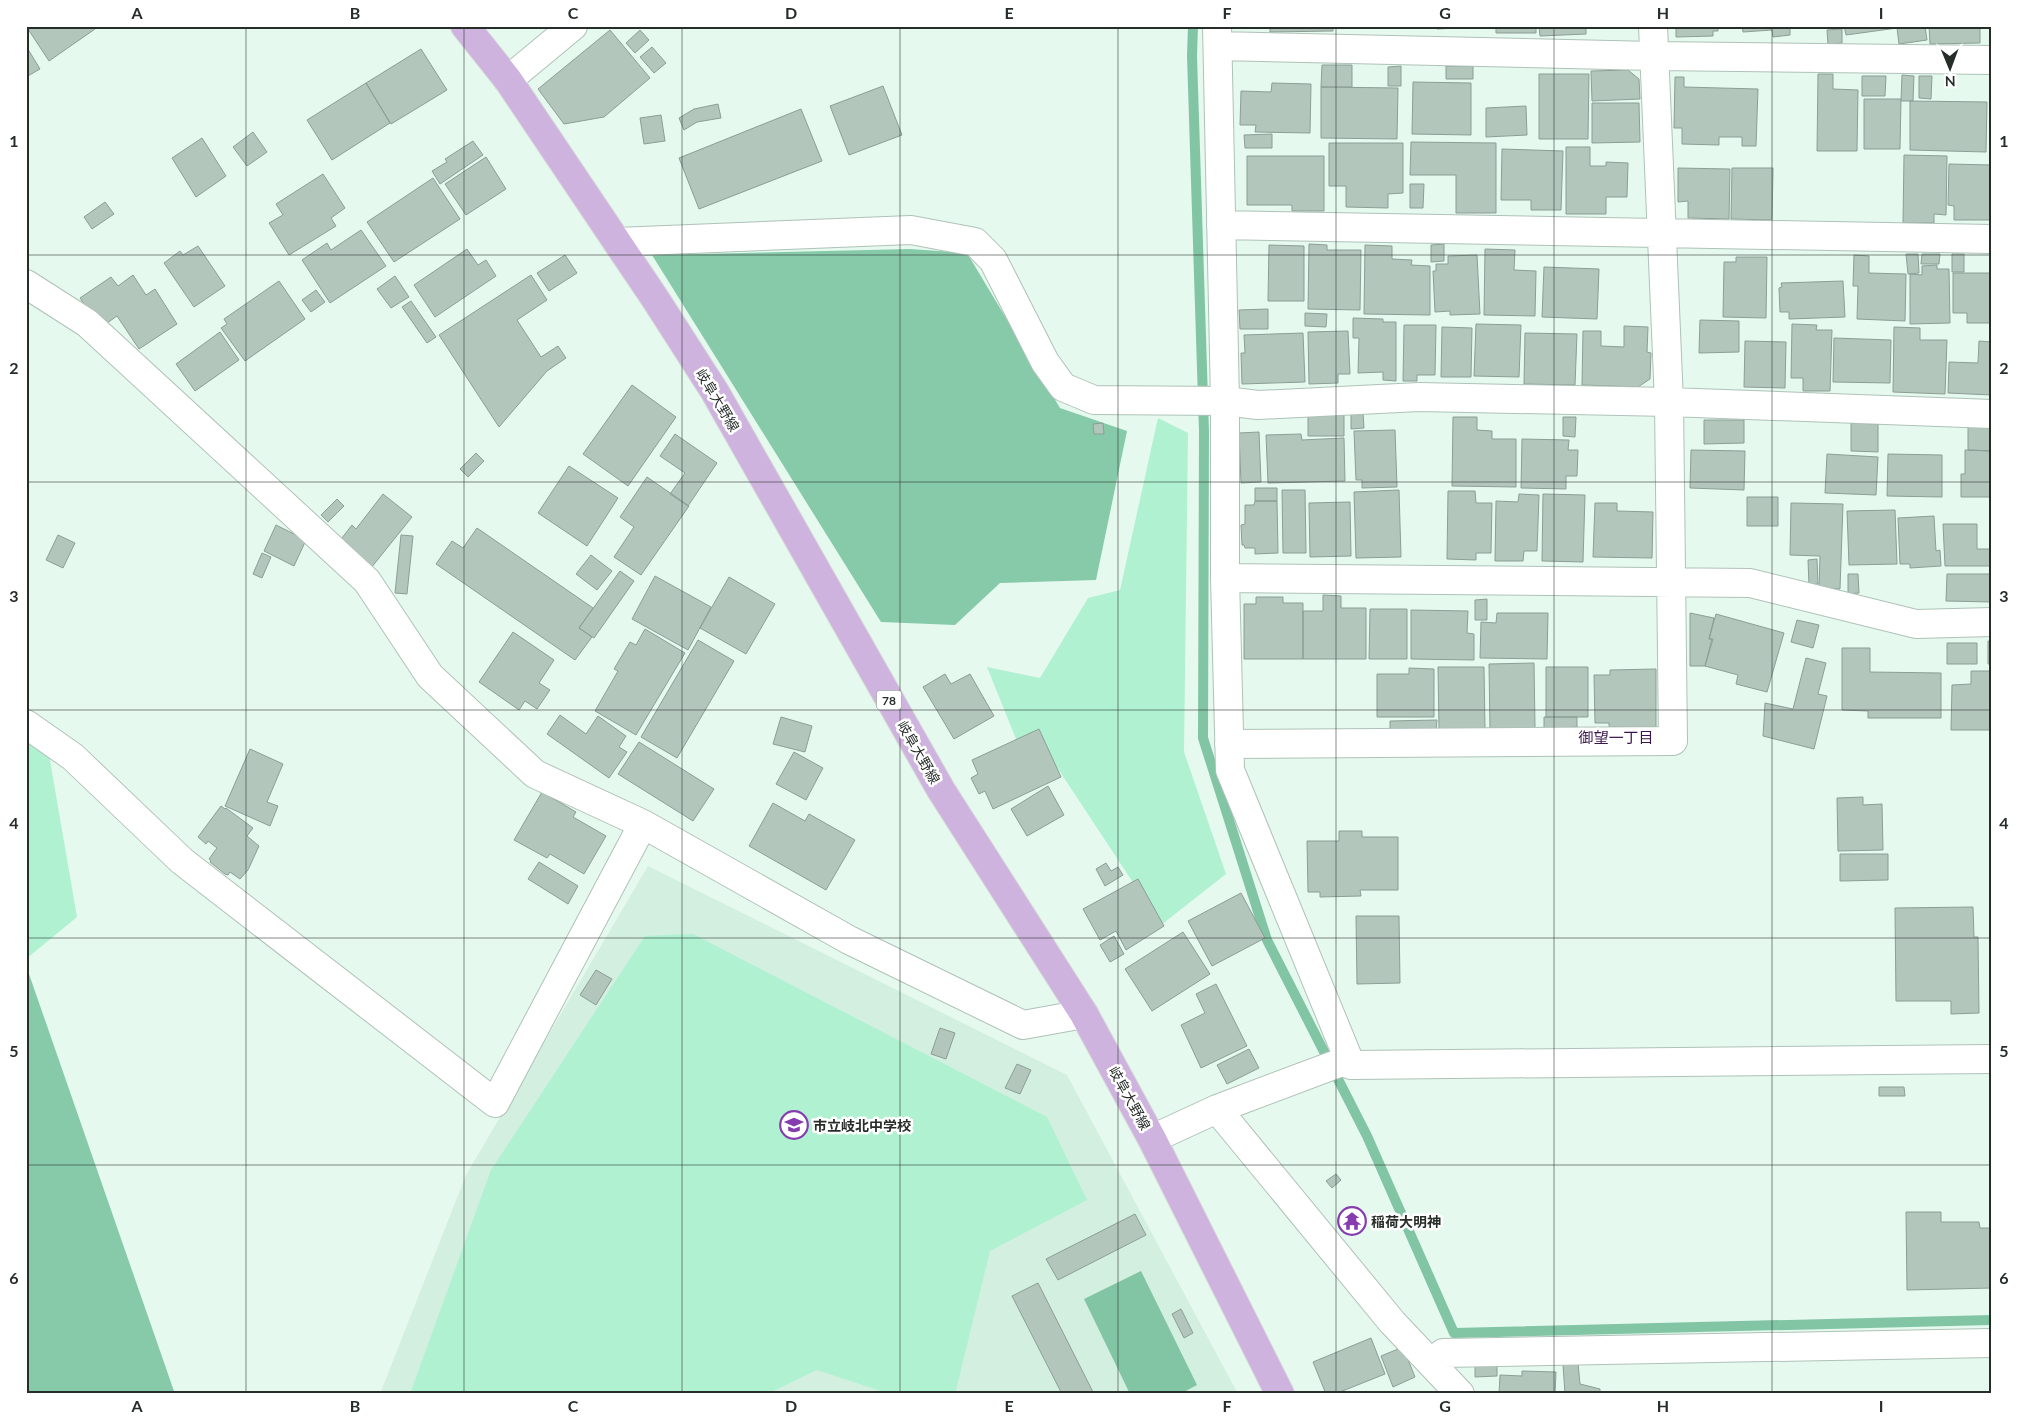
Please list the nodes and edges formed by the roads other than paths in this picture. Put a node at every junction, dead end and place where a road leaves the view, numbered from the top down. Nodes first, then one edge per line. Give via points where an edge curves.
1 (465, 26) edge
2 (573, 26) edge
3 (1653, 26) edge
4 (1217, 36) edge
5 (1654, 56) junction
6 (1992, 60) edge
7 (508, 80) junction
8 (1221, 225) junction
9 (1662, 234) junction
10 (1992, 239) edge
11 (617, 242) junction
12 (26, 284) edge
13 (1225, 401) junction
14 (1669, 402) junction
15 (1992, 414) edge
16 (1225, 578) junction
17 (1672, 582) junction
18 (1992, 622) edge
19 (26, 724) edge
20 (1229, 744) junction
21 (643, 824) junction
22 (1084, 1014) junction
23 (1992, 1058) edge
24 (1351, 1065) junction
25 (1217, 1109) junction
26 (1152, 1139) junction
27 (1992, 1343) edge
28 (1431, 1363) junction
29 (1280, 1394) edge
30 (1460, 1394) edge

1 - 7 main road, 岐阜大野線 / 78
2 - 7 street
3 - 5 street
4 - 5 street
4 - 8 street
5 - 6 street
5 - 9 street
7 - 11 main road, 岐阜大野線 / 78
8 - 9 street
8 - 13 street
9 - 10 street
9 - 14 street
11 - 13 street via 911,230 975,242 993,260 1045,362 1063,387 1094,400
11 - 22 main road, 岐阜大野線 / 78 via 715,392 941,790
12 - 21 street via 87,323 367,581 430,676 535,774
13 - 14 street via 1258,405 1419,397
13 - 16 street
14 - 15 street
14 - 17 street
16 - 17 street
16 - 20 street
17 - 18 street via 1750,583 1916,624
17 - 20 street via 1673,741
19 - 21 street via 73,757 182,861 495,1103
20 - 24 street via 1230,770
21 - 22 street via 849,940 1023,1025
22 - 26 main road, 岐阜大野線 / 78
23 - 24 street
24 - 25 street via 1342,1062
25 - 26 street
25 - 28 street via 1392,1322
26 - 29 main road, 岐阜大野線 / 78
27 - 28 street via 1443,1353
28 - 30 street

